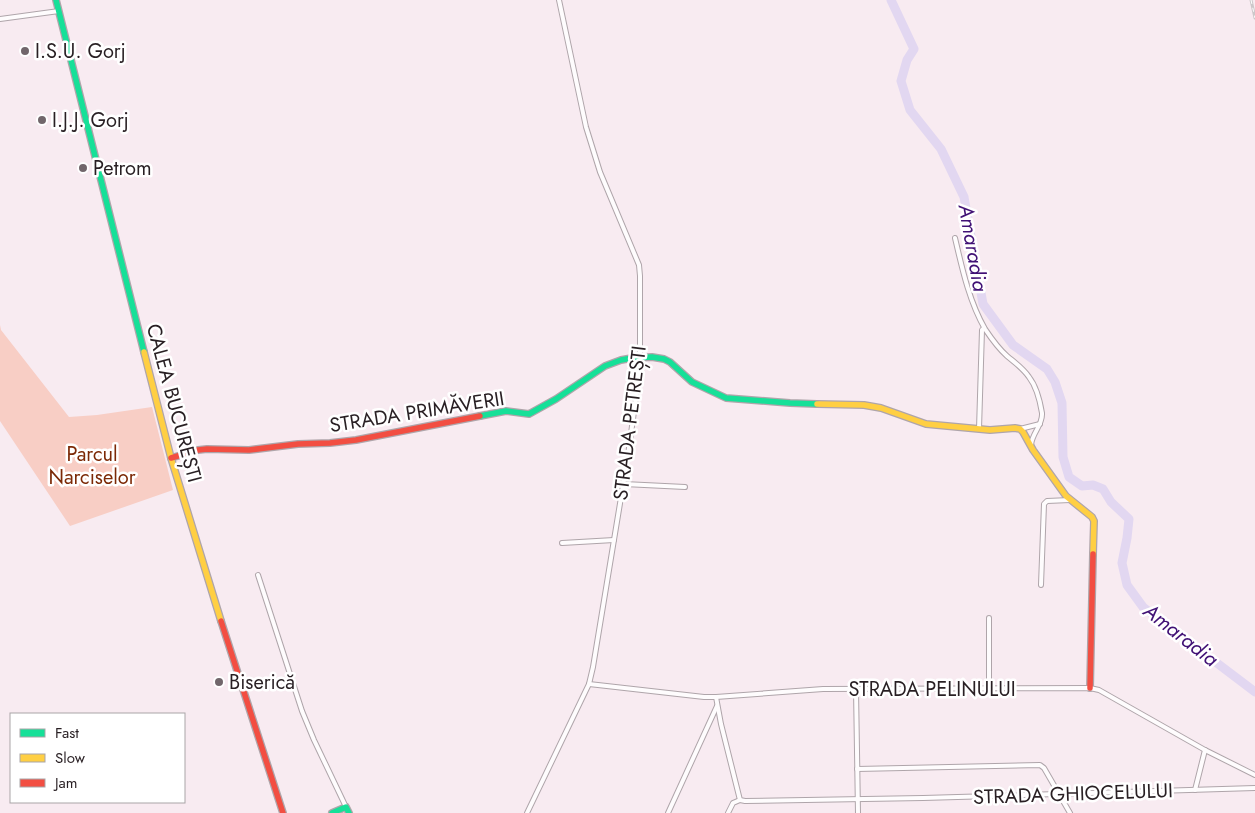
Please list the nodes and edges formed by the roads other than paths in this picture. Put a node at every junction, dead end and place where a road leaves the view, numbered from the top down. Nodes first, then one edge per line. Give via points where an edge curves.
1 (56, 0) edge
2 (559, 0) edge
3 (59, 11) junction
4 (0, 19) edge
5 (955, 238) dead end
6 (984, 328) junction
7 (640, 357) junction
8 (1040, 424) junction
9 (979, 429) junction
10 (1020, 429) junction
11 (1031, 447) junction
12 (171, 458) junction
13 (624, 484) junction
14 (686, 487) dead end
15 (1070, 500) junction
16 (614, 540) junction
17 (562, 543) dead end
18 (258, 576) dead end
19 (1041, 585) dead end
20 (989, 618) dead end
21 (589, 684) junction
22 (1090, 688) junction
23 (856, 689) junction
24 (989, 689) junction
25 (716, 697) junction
26 (717, 705) junction
27 (1205, 750) junction
28 (857, 769) junction
29 (1255, 776) edge
30 (1255, 788) edge
31 (1196, 790) junction
32 (1059, 794) junction
33 (858, 799) junction
34 (740, 800) junction
35 (348, 810) edge
36 (282, 812) edge
37 (332, 813) edge
38 (527, 813) edge
39 (668, 813) edge
40 (728, 813) edge
41 (858, 813) edge
42 (1070, 813) edge

1 - 3 street, CALEA BUCUREȘTI
2 - 7 street, STRADA PETREȘTI via 591,146 639,266
3 - 4 street
3 - 12 street, CALEA BUCUREȘTI
5 - 6 street via 968,291
6 - 8 street via 996,345 1033,382 1042,413
6 - 9 street
7 - 9 street, STRADA PRIMĂVERII via 664,359 692,382 726,398 864,405 926,424
7 - 12 street, STRADA PRIMĂVERII via 605,366 529,414 506,411 356,440 250,450 198,450
7 - 13 street, STRADA PETREȘTI
8 - 10 street
8 - 11 street
9 - 10 street, STRADA PRIMĂVERII
10 - 11 street
11 - 15 street
12 - 36 street, CALEA BUCUREȘTI
13 - 14 street
13 - 16 street, STRADA PETREȘTI
15 - 19 street via 1047,501 1044,504
15 - 22 street via 1092,517 1095,525
16 - 17 street
16 - 21 street, STRADA PETREȘTI
18 - 35 street via 302,710
20 - 24 street
21 - 25 street, STRADA PELINULUI
21 - 38 street, STRADA PETREȘTI
22 - 24 street, STRADA PELINULUI
22 - 27 street, STRADA PELINULUI via 1099,690
23 - 24 street, STRADA PELINULUI
23 - 25 street, STRADA PELINULUI
23 - 28 street
25 - 26 street
26 - 34 street
26 - 39 street
27 - 29 street, STRADA PELINULUI
27 - 31 street
28 - 32 street via 1040,765
28 - 33 street
30 - 31 street, STRADA GHIOCELULUI
31 - 32 street, STRADA GHIOCELULUI
32 - 33 street, STRADA GHIOCELULUI
32 - 42 street
33 - 34 street, STRADA GHIOCELULUI
33 - 41 street
34 - 40 street via 733,803
35 - 37 street

